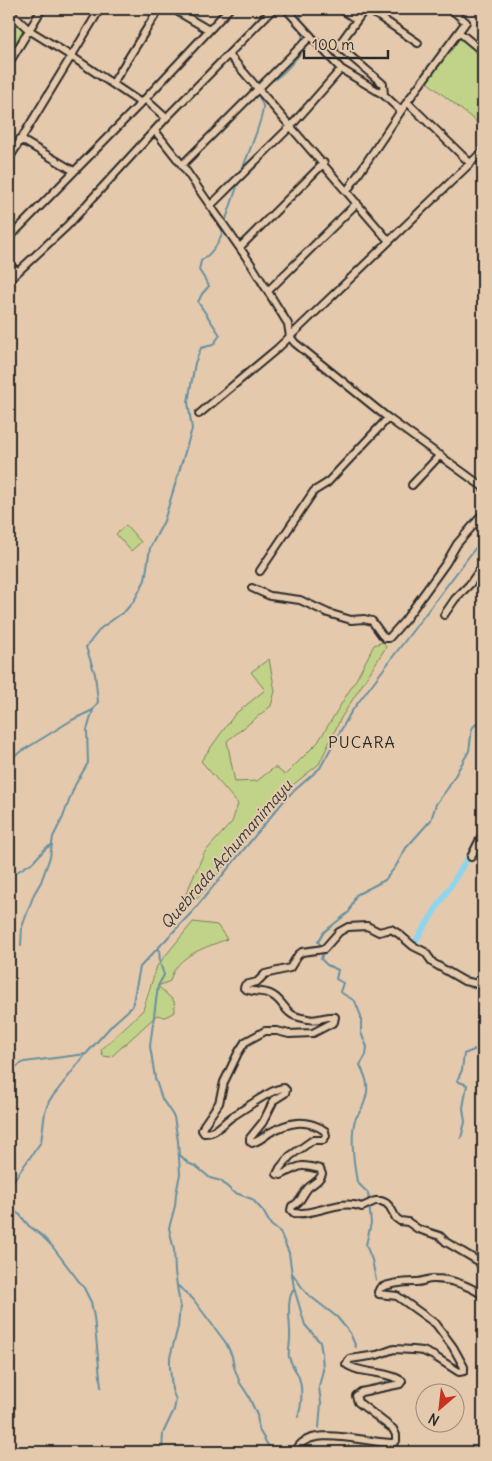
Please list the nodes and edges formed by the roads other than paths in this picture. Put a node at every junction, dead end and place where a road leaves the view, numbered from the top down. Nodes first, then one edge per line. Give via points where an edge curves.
1 (42, 9) edge
2 (100, 9) edge
3 (158, 9) edge
4 (173, 9) edge
5 (229, 9) edge
6 (273, 9) edge
7 (286, 9) edge
8 (341, 9) edge
9 (367, 9) edge
10 (451, 9) edge
11 (9, 11) edge
12 (357, 20) junction
13 (29, 30) junction
14 (209, 30) junction
15 (459, 32) junction
16 (312, 36) junction
17 (418, 43) dead end
18 (483, 52) edge
19 (229, 55) junction
20 (71, 56) junction
21 (9, 63) edge
22 (341, 69) junction
23 (113, 84) junction
24 (258, 88) junction
25 (384, 96) junction
26 (143, 100) junction
27 (407, 102) junction
28 (401, 111) junction
29 (166, 118) junction
30 (291, 126) junction
31 (156, 132) junction
32 (20, 139) junction
33 (483, 151) edge
34 (9, 159) edge
35 (324, 163) junction
36 (470, 164) junction
37 (182, 165) junction
38 (74, 171) junction
39 (347, 191) junction
40 (357, 203) junction
41 (210, 206) junction
42 (9, 238) edge
43 (389, 241) junction
44 (240, 247) junction
45 (9, 265) edge
46 (17, 271) junction
47 (9, 280) edge
48 (268, 291) junction
49 (290, 337) junction
50 (199, 414) dead end
51 (388, 418) junction
52 (440, 455) junction
53 (412, 485) dead end
54 (483, 487) edge
55 (483, 514) edge
56 (483, 565) edge
57 (260, 571) dead end
58 (252, 588) dead end
59 (444, 615) dead end
60 (483, 834) edge
61 (470, 857) dead end
62 (483, 986) edge
63 (483, 1268) edge
64 (483, 1295) edge
65 (296, 1452) edge

1 - 13 street
2 - 20 street
3 - 23 street
4 - 14 street
5 - 14 street
6 - 19 street
7 - 16 street
8 - 12 street
9 - 12 street
9 - 17 street
10 - 15 street via 466,22
11 - 13 street
12 - 25 street via 341,42 342,49 383,84
13 - 20 street
13 - 21 street
14 - 26 street
15 - 18 street
15 - 27 street
16 - 22 street
16 - 24 street
19 - 24 street
19 - 29 street
20 - 23 street
20 - 32 street
22 - 25 street
22 - 30 street
23 - 26 street
24 - 30 street
24 - 37 street
25 - 28 street
26 - 29 street
26 - 38 street
27 - 28 street
27 - 36 street
28 - 39 street
29 - 31 street
30 - 35 street
30 - 41 street
31 - 37 street
31 - 46 street via 51,243
32 - 34 street
32 - 38 street
33 - 36 street
35 - 39 street
35 - 44 street
36 - 43 street
37 - 41 street
38 - 42 street
39 - 40 street
40 - 43 street
40 - 48 street
41 - 44 street
43 - 49 street
44 - 48 street
45 - 46 street
46 - 47 street
48 - 49 street via 288,324
49 - 50 street
49 - 51 street
51 - 52 street
51 - 57 street via 327,483 314,491
52 - 53 street
52 - 54 street
55 - 58 street via 457,544 389,638 385,638 372,621 364,618 351,620 300,600 270,596
56 - 59 street
60 - 61 street
62 - 63 street via 464,981 433,963 425,952 390,929 379,932 367,926 348,927 324,949 302,952 290,968 265,974 257,982 245,985 246,990 279,998 295,1016 315,1021 332,1016 335,1017 334,1022 318,1032 290,1034 265,1031 245,1042 224,1082 219,1102 202,1130 204,1133 213,1132 270,1092 284,1088 285,1093 274,1100 250,1141 257,1142 294,1123 311,1124 325,1131 323,1140 312,1140 280,1168 278,1174 281,1175 301,1165 320,1169 322,1174 292,1206 294,1213 354,1204 362,1207 381,1201 400,1221 440,1236 478,1260
64 - 65 street via 436,1278 426,1282 399,1282 380,1288 379,1294 397,1296 436,1324 453,1347 464,1371 459,1372 419,1350 399,1349 350,1360 346,1364 354,1369 379,1372 402,1381 356,1396 358,1402 393,1429 396,1441 387,1443 330,1436 304,1442

